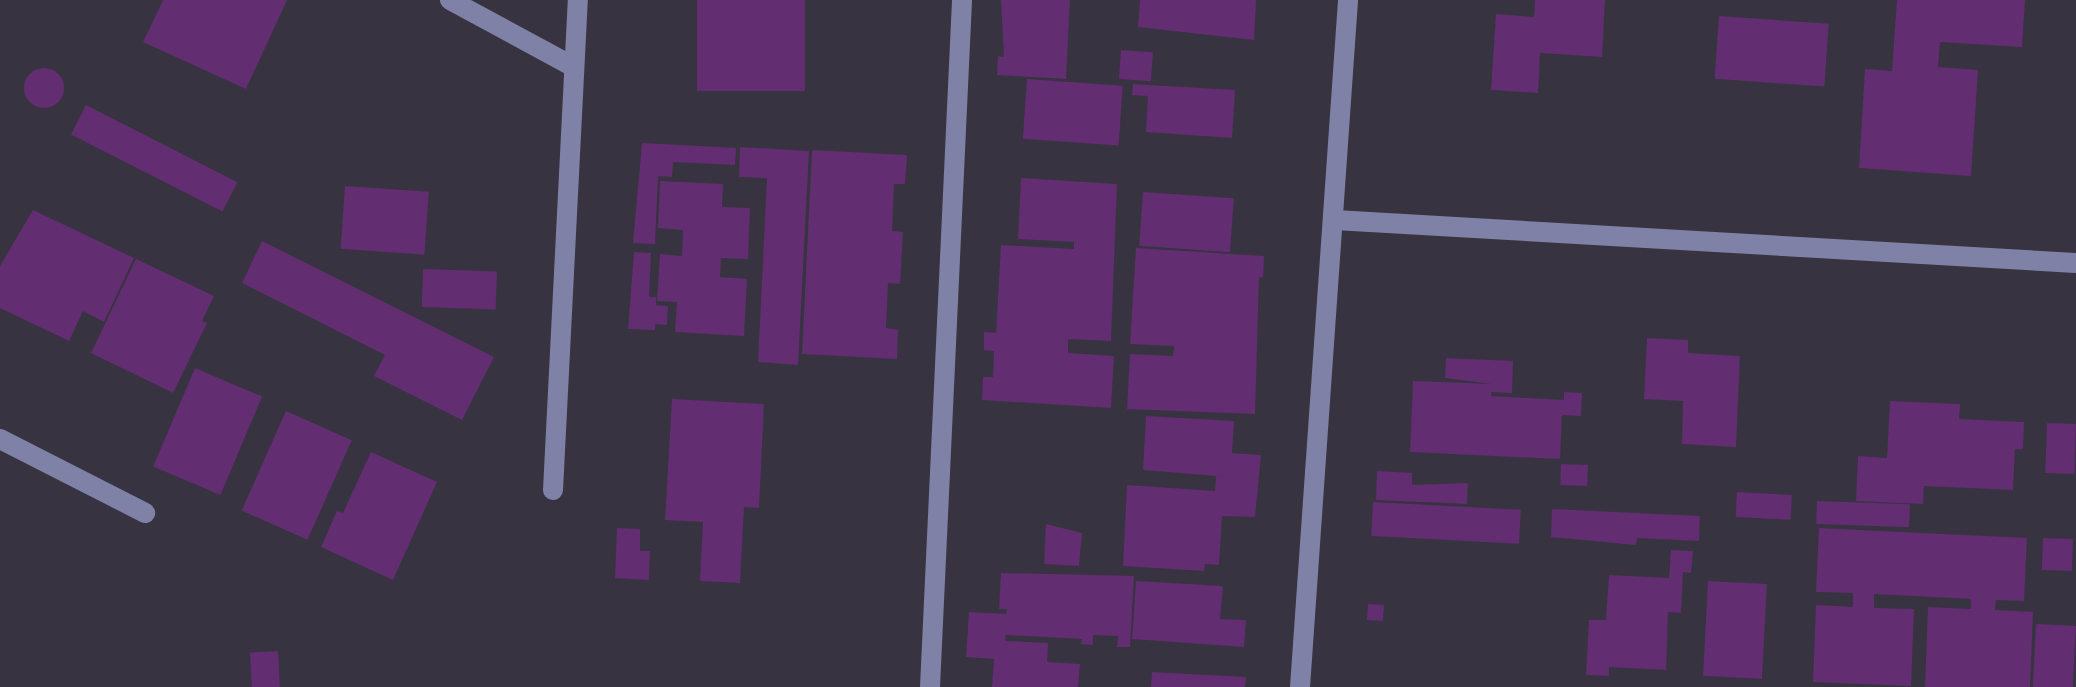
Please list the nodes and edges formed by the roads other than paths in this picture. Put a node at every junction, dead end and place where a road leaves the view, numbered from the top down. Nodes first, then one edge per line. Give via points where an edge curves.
1 (450, 0) edge
2 (578, 0) edge
3 (962, 0) edge
4 (1348, 0) edge
5 (572, 66) junction
6 (1335, 220) junction
7 (2076, 263) edge
8 (0, 439) edge
9 (553, 490) dead end
10 (145, 513) dead end
11 (930, 687) edge
12 (1300, 687) edge

1 - 5 street
2 - 5 street
3 - 11 street
4 - 6 street
5 - 9 street
6 - 7 street
6 - 12 street
8 - 10 street

